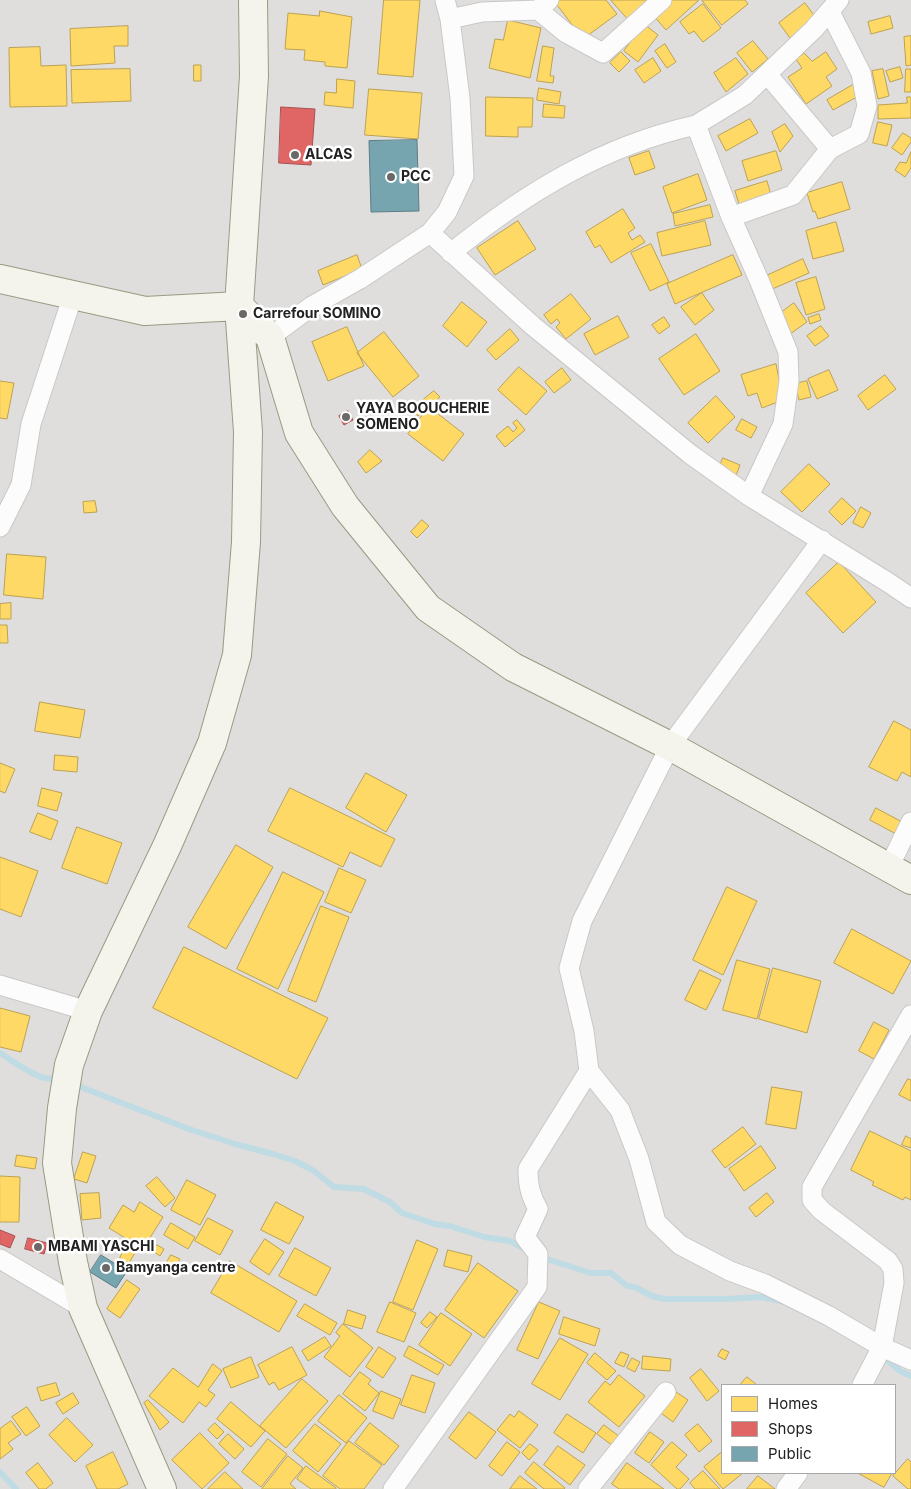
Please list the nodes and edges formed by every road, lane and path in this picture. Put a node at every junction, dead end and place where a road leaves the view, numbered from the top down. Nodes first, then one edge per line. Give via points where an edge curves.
1 (253, 0) edge
2 (445, 0) edge
3 (662, 0) edge
4 (544, 5) edge
5 (834, 6) edge
6 (450, 19) junction
7 (767, 74) junction
8 (696, 125) junction
9 (830, 149) junction
10 (731, 217) junction
11 (430, 233) junction
12 (451, 252) junction
13 (0, 279) edge
14 (73, 295) junction
15 (240, 306) junction
16 (270, 337) junction
17 (749, 496) junction
18 (0, 527) edge
19 (822, 540) junction
20 (911, 598) edge
21 (670, 746) junction
22 (911, 822) edge
23 (900, 874) edge
24 (0, 985) edge
25 (88, 1011) junction
26 (911, 1015) edge
27 (589, 1071) junction
28 (0, 1260) edge
29 (83, 1308) junction
30 (879, 1354) junction
31 (911, 1360) edge
32 (863, 1384) edge
33 (666, 1392) dead end
34 (797, 1474) edge
35 (162, 1489) edge
36 (393, 1489) edge
37 (588, 1489) edge
38 (786, 1489) edge

1 - 15 street via 254,76
2 - 6 street
3 - 4 street via 603,52 566,33
4 - 6 street
5 - 7 street
5 - 9 street via 861,73 867,106 859,134
6 - 11 street via 460,98 464,176 447,212
7 - 8 street via 745,95
7 - 9 street
8 - 10 street
8 - 12 street via 622,146 549,183
9 - 10 street via 793,195
10 - 17 street via 788,352 789,381 784,424
11 - 12 street
11 - 16 street via 312,306
12 - 17 street via 533,326 690,454
13 - 14 street
14 - 15 street via 145,311
14 - 18 street via 31,424 20,485
15 - 16 street
15 - 25 street via 248,432 246,542 237,655 212,743
16 - 21 street via 299,433 345,506 428,608 513,667
17 - 19 street
19 - 20 street
19 - 21 street
21 - 23 street
21 - 27 street via 582,921 569,968 584,1031
22 - 23 street
24 - 25 street
25 - 29 street via 69,1065 57,1164
26 - 30 street via 812,1187 812,1200 822,1211 888,1261 893,1269 894,1283
27 - 30 street via 620,1110 656,1222 680,1245 828,1316
27 - 36 street via 528,1169 528,1184 538,1209 525,1237 538,1254 537,1286
28 - 29 street
29 - 35 street
30 - 31 street
30 - 32 street
33 - 37 street
34 - 38 street

